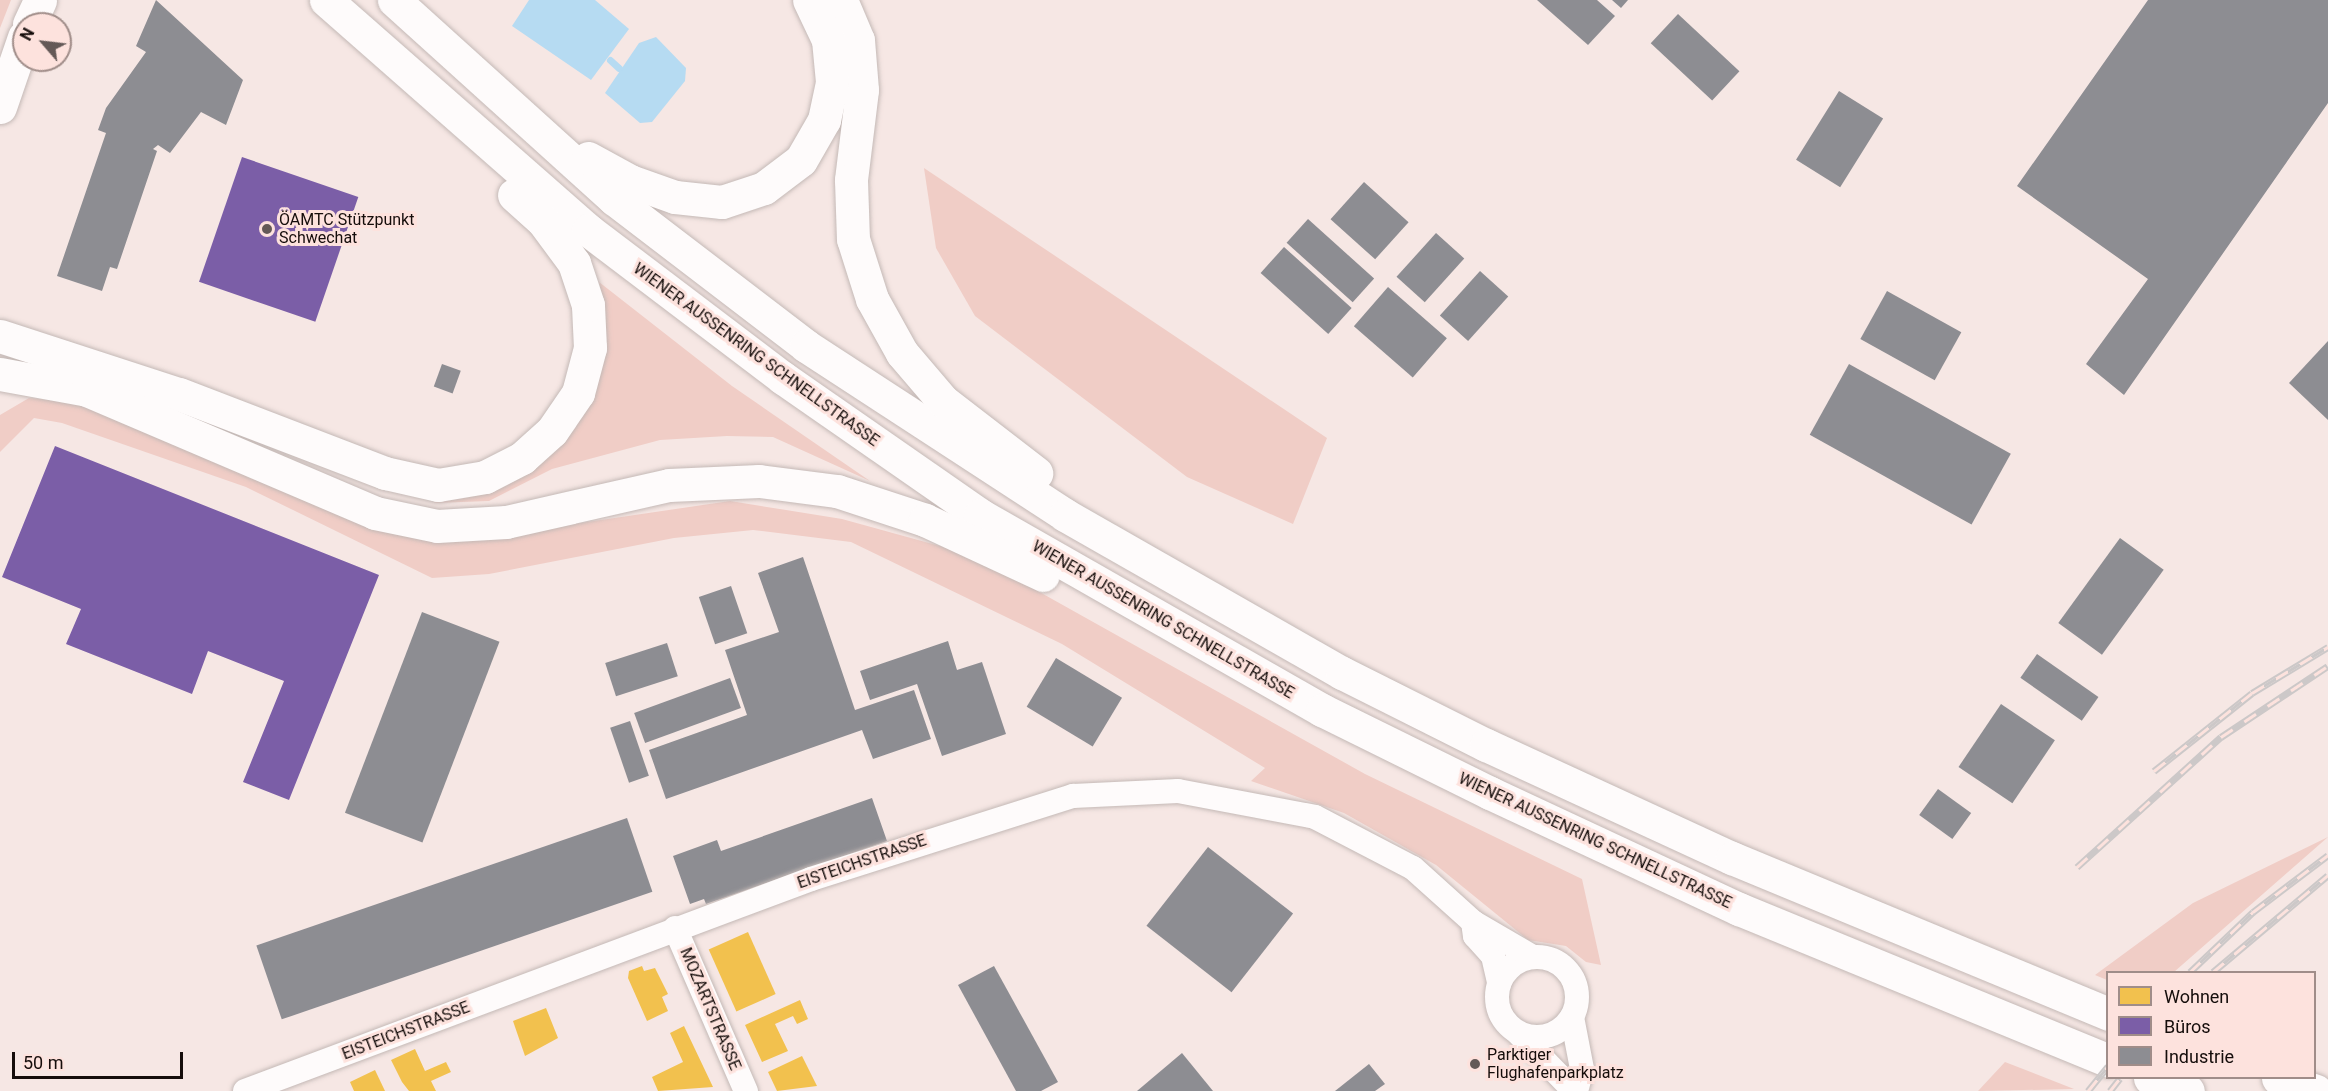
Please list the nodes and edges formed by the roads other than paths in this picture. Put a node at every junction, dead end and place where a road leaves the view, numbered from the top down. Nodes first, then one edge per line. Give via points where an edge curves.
1 (326, 0) edge
2 (394, 0) edge
3 (809, 0) edge
4 (841, 0) edge
5 (12, 72) edge
6 (0, 106) edge
7 (475, 136) junction
8 (556, 151) junction
9 (3, 336) edge
10 (8, 382) edge
11 (1065, 515) junction
12 (1119, 596) junction
13 (1473, 922) junction
14 (675, 928) junction
15 (1533, 957) junction
16 (1499, 982) junction
17 (2106, 1013) edge
18 (1572, 1017) junction
19 (1518, 1033) junction
20 (2106, 1059) edge
21 (2156, 1079) edge
22 (2283, 1079) edge
23 (306, 1081) edge
24 (245, 1091) edge
25 (746, 1091) edge
26 (1575, 1091) edge
27 (2188, 1091) edge
28 (2316, 1091) edge

1 - 7 main road, WIENER AUSSENRING SCHNELLSTRASSE
2 - 8 main road
3 - 8 main road via 828,40 832,82 824,120 801,160 764,189 722,202 675,197 630,182 600,161
4 - 11 main road via 858,40 862,90 851,180 853,239 872,299 902,353 943,401 1048,481
5 - 6 main road
7 - 9 main road via 505,186 543,221 574,263 588,305 590,348 578,393 552,431 522,458 485,477 438,485 385,473 179,394
7 - 12 main road, WIENER AUSSENRING SCHNELLSTRASSE via 783,378 980,515
8 - 11 main road via 806,346
10 - 12 main road via 87,390 375,513 438,526 506,522 669,485 759,481 837,491 925,520 1060,584
11 - 17 main road via 1342,673 1486,745 1732,858
12 - 20 main road, WIENER AUSSENRING SCHNELLSTRASSE via 1322,710 1490,793 1739,909
13 - 14 street, EISTEICHSTRASSE via 1413,868 1315,817 1228,796 1148,790 1072,796 1023,807
13 - 15 street, EISTEICHSTRASSE
13 - 16 street, EISTEICHSTRASSE via 1475,936 1492,956
14 - 23 street, EISTEICHSTRASSE
14 - 25 street, MOZARTSTRASSE
15 - 16 street via 1514,964
15 - 18 street via 1553,960 1569,973 1577,992
16 - 19 street via 1501,1017
18 - 19 street via 1553,1034
18 - 26 street via 1582,1069
19 - 26 street
21 - 27 main road
22 - 28 main road
23 - 24 street, EISTEICHSTRASSE

